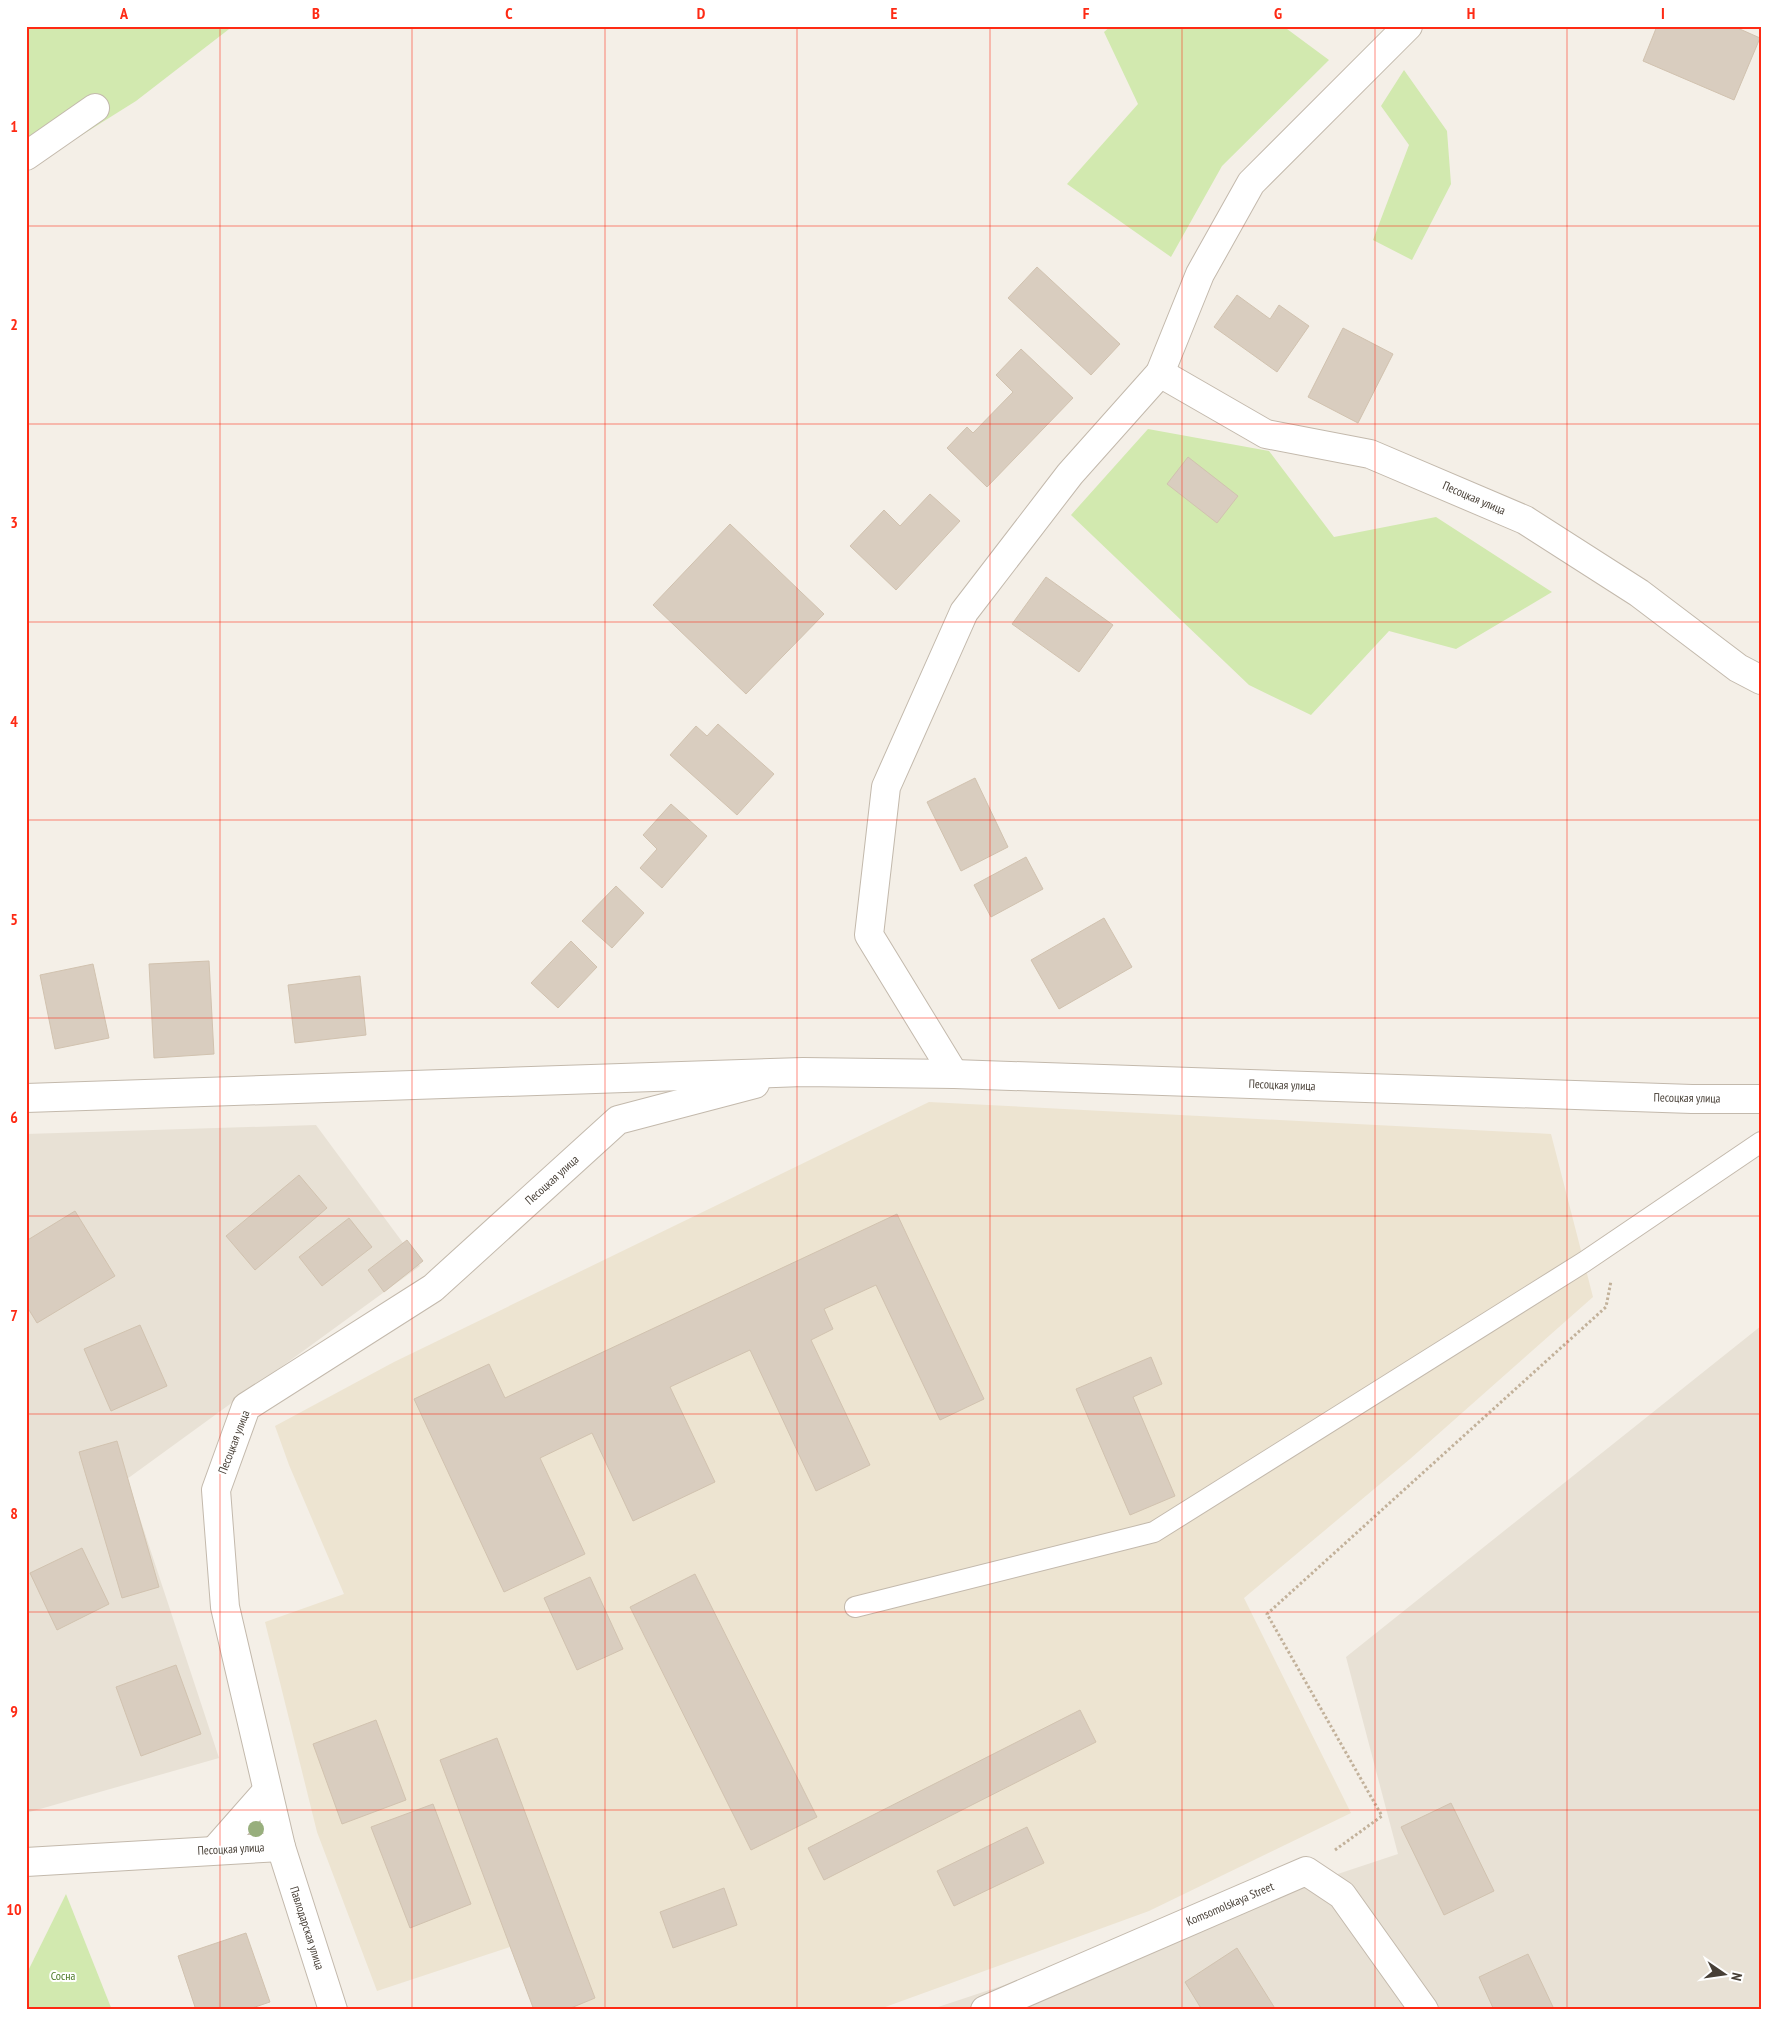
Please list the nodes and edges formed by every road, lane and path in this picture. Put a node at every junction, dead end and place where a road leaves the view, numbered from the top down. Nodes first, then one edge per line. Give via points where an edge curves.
1 (1408, 26) edge
2 (95, 108) dead end
3 (26, 156) edge
4 (1160, 373) junction
5 (1761, 680) edge
6 (803, 1072) junction
7 (954, 1074) junction
8 (26, 1098) edge
9 (1761, 1100) edge
10 (1761, 1142) edge
11 (1606, 1307) dead end
12 (855, 1607) dead end
13 (267, 1791) junction
14 (281, 1847) junction
15 (215, 1850) junction
16 (26, 1862) edge
17 (1306, 1870) junction
18 (333, 2010) edge
19 (985, 2010) edge
20 (1424, 2010) edge

1 - 4 street via 1251,184 1200,274
2 - 3 street
4 - 5 street, Песоцкая улица via 1266,434 1370,454 1526,520 1639,593 1738,668
4 - 7 street via 1070,474 964,612 886,787 869,935
6 - 7 street, Песоцкая улица
6 - 8 street, Песоцкая улица
6 - 13 street, Песоцкая улица via 618,1120 433,1288 246,1407 216,1490 225,1607
7 - 9 street, Песоцкая улица
10 - 12 lane via 1584,1262 1154,1532
11 - 17 path via 1267,1614 1382,1816
13 - 14 street, Песоцкая улица
13 - 15 street
14 - 15 street, Песоцкая улица
14 - 18 street, Павлодарская улица
15 - 16 street, Песоцкая улица
17 - 19 street, Komsomolskaya Street
17 - 20 street via 1342,1895

